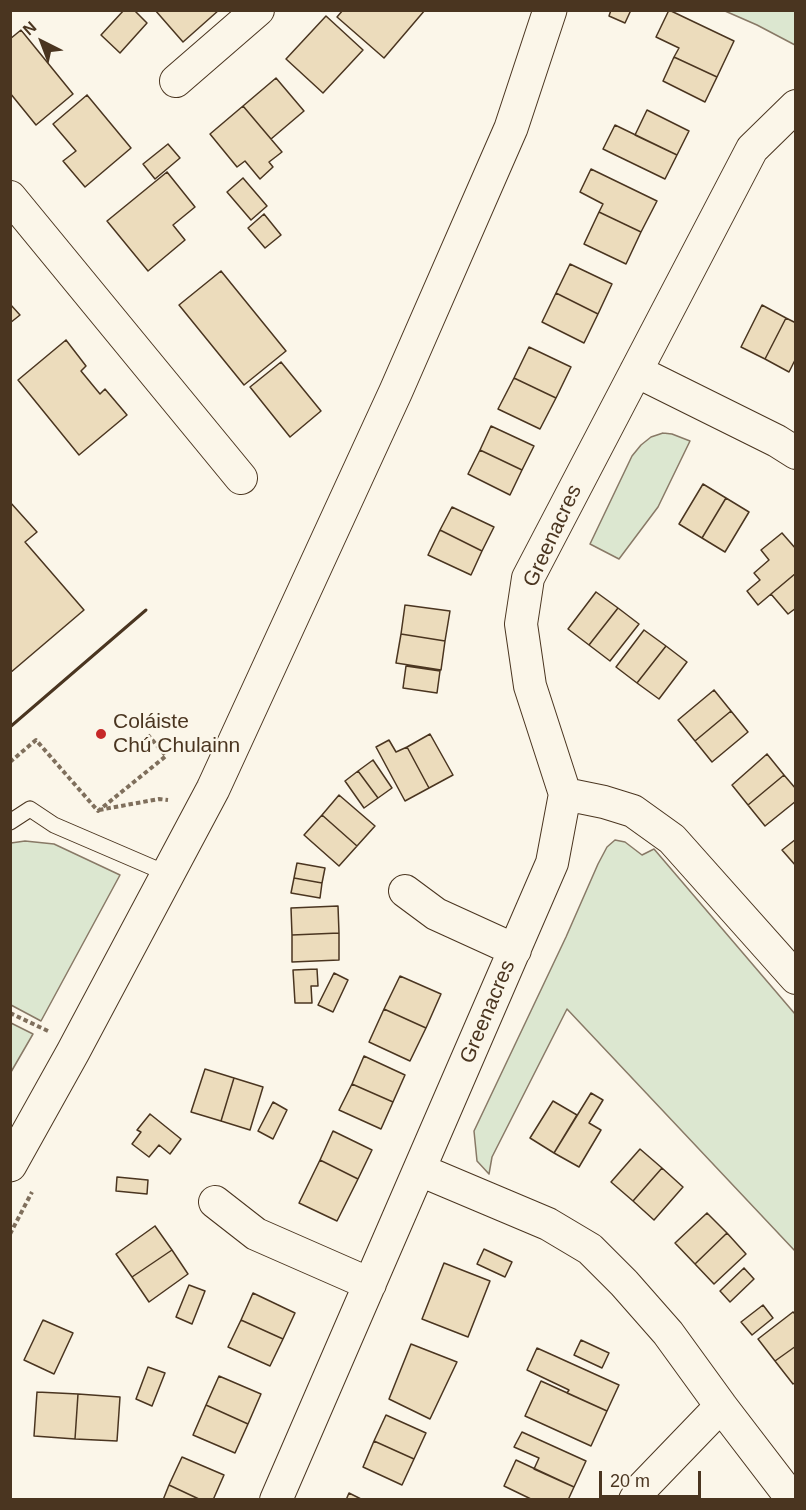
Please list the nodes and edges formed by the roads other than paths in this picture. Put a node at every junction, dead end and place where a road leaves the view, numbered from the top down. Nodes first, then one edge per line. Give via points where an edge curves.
1 (258, 10) edge
2 (550, 10) edge
3 (176, 81) dead end
4 (795, 106) edge
5 (10, 197) edge
6 (636, 372) junction
7 (795, 453) edge
8 (241, 478) dead end
9 (565, 794) junction
10 (10, 822) edge
11 (168, 874) junction
12 (405, 891) dead end
13 (515, 950) junction
14 (795, 978) edge
15 (10, 1165) edge
16 (420, 1170) junction
17 (215, 1202) dead end
18 (370, 1284) junction
19 (721, 1406) junction
20 (276, 1500) edge
21 (635, 1500) edge
22 (793, 1500) edge

1 - 3 street
2 - 11 street via 511,128 401,381 213,789
4 - 6 street, Greenacres via 752,149
5 - 8 street
6 - 7 street
6 - 9 street, Greenacres via 528,578 521,624 530,687
9 - 13 street, Greenacres via 552,863
9 - 14 street via 633,811 672,839
10 - 11 lane via 30,809 54,825
11 - 15 street
12 - 13 street via 436,914
13 - 16 street, Greenacres
16 - 18 street, Greenacres
16 - 19 street via 548,1224 590,1249 668,1333
17 - 18 street via 256,1234
18 - 20 street, Greenacres
19 - 21 street
19 - 22 street

